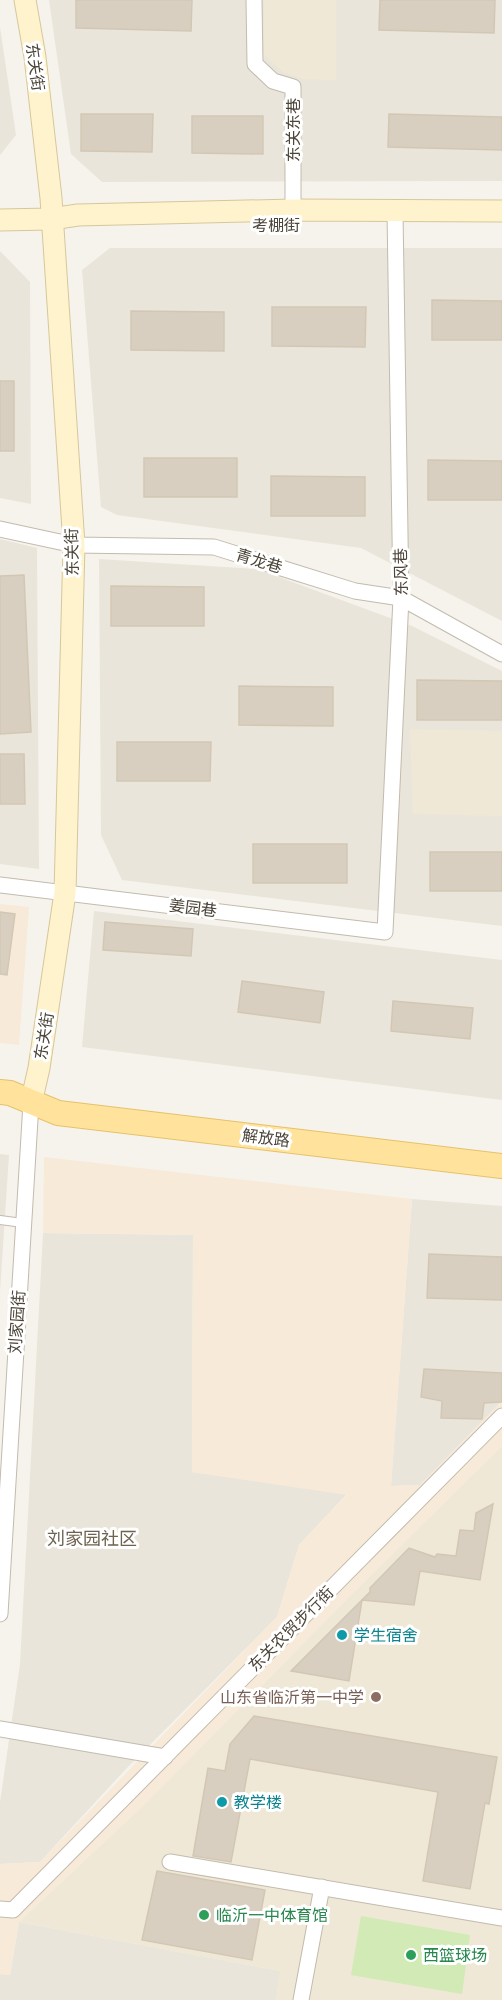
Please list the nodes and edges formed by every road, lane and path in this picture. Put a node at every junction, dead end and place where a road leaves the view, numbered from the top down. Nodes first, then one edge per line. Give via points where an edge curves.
1 (25, 0) edge
2 (254, 0) edge
3 (293, 210) junction
4 (502, 212) edge
5 (395, 218) junction
6 (51, 219) junction
7 (0, 220) edge
8 (502, 224) edge
9 (0, 529) edge
10 (74, 545) junction
11 (401, 598) junction
12 (502, 654) edge
13 (0, 885) edge
14 (66, 893) junction
15 (386, 932) joint
16 (0, 1092) edge
17 (31, 1103) junction
18 (0, 1106) edge
19 (502, 1150) edge
20 (502, 1166) edge
21 (0, 1220) edge
22 (23, 1223) junction
23 (502, 1416) edge
24 (0, 1614) edge
25 (0, 1729) edge
26 (165, 1757) junction
27 (171, 1862) dead end
28 (322, 1887) junction
29 (0, 1909) edge
30 (502, 1918) edge
31 (301, 2000) edge

1 - 6 street, 东关街 via 35,57
2 - 3 street, 东关东巷 via 255,64 273,81 293,87
3 - 5 street, 考棚街
3 - 6 street, 考棚街
4 - 5 street, 考棚街
5 - 6 street, 考棚街 via 79,226
5 - 8 street, 考棚街
5 - 11 street, 东风巷
6 - 7 street, 考棚街
6 - 10 street, 东关街
9 - 10 street, 青龙巷
10 - 11 street, 青龙巷 via 214,547 355,591
10 - 14 street, 东关街
11 - 12 street, 青龙巷
11 - 15 street, 东风巷
13 - 14 street, 姜园巷
14 - 15 street, 姜园巷
14 - 17 street, 东关街
16 - 17 main road, 解放路
17 - 18 main road, 解放路
17 - 19 main road, 解放路 via 59,1098
17 - 20 main road, 解放路 via 58,1113
17 - 22 street, 刘家园街
21 - 22 lane
22 - 24 street, 刘家园街
23 - 26 street, 东关农贸步行街
25 - 26 street
26 - 29 street, 东关农贸步行街 via 13,1910
27 - 28 street
28 - 30 street
28 - 31 street

